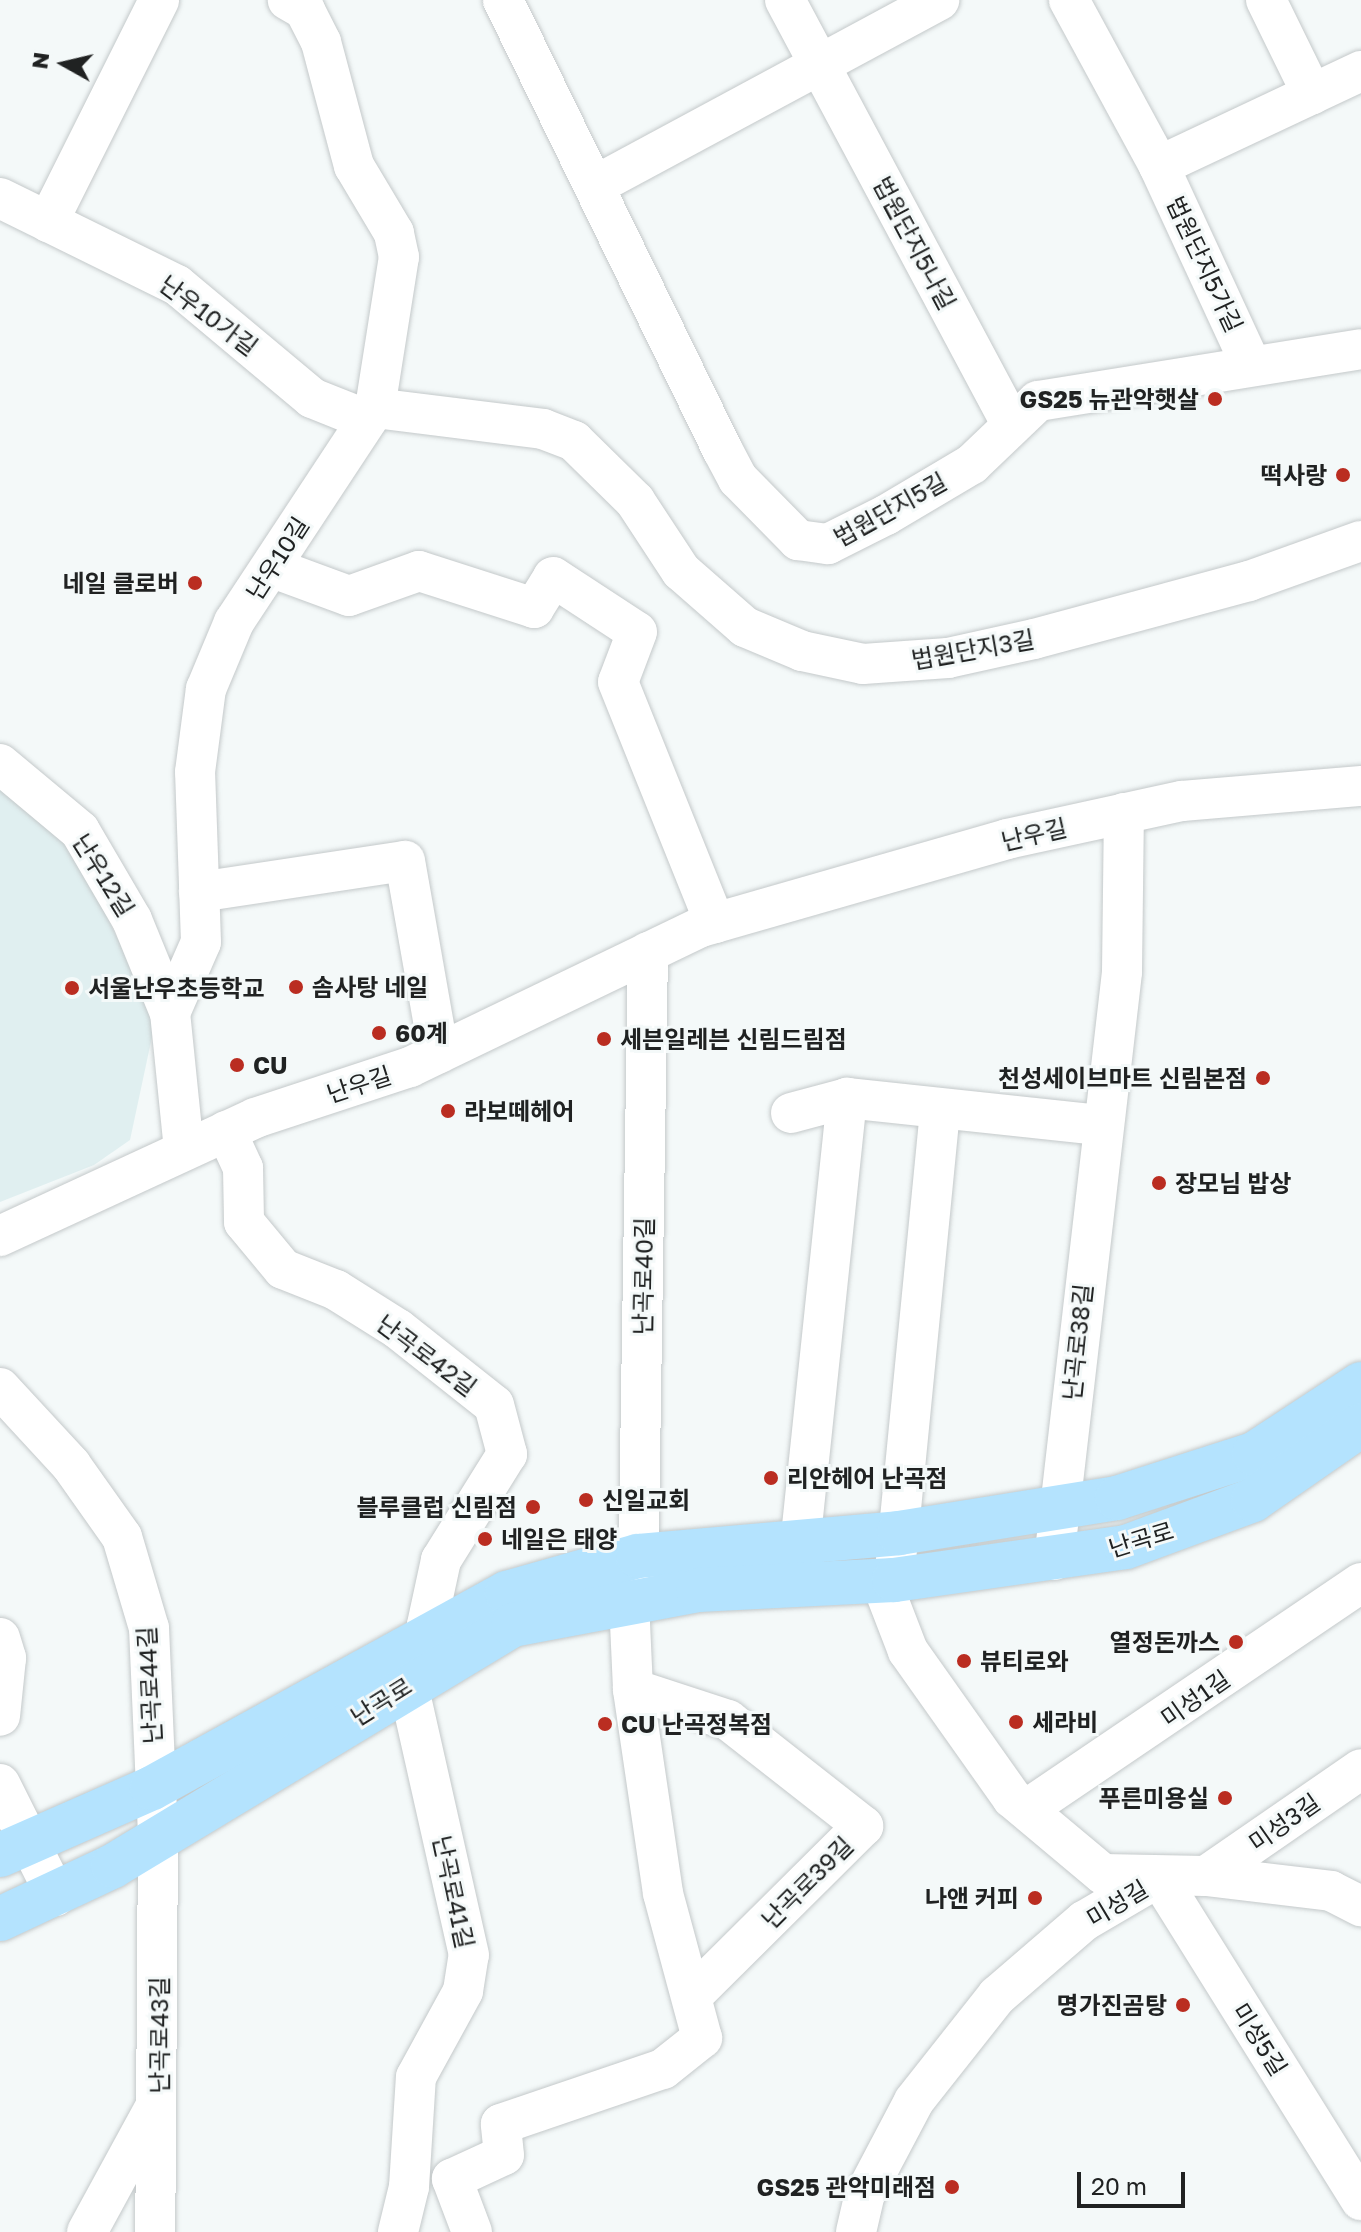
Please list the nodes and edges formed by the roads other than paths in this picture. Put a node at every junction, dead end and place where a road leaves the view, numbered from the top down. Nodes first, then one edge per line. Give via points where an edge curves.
1 (159, 0) edge
2 (288, 0) edge
3 (503, 0) edge
4 (785, 0) edge
5 (939, 0) edge
6 (1069, 0) edge
7 (1266, 0) edge
8 (820, 64) junction
9 (1361, 71) edge
10 (1312, 94) junction
11 (1159, 166) junction
12 (596, 185) junction
13 (0, 198) edge
14 (48, 222) junction
15 (1361, 349) edge
16 (1250, 363) junction
17 (371, 414) junction
18 (1010, 421) junction
19 (1361, 541) edge
20 (273, 568) junction
21 (0, 764) edge
22 (1361, 786) edge
23 (1124, 813) junction
24 (199, 892) junction
25 (715, 923) junction
26 (648, 952) junction
27 (170, 1013) junction
28 (439, 1053) junction
29 (847, 1098) junction
30 (940, 1109) junction
31 (791, 1113) dead end
32 (1100, 1125) junction
33 (226, 1131) junction
34 (184, 1150) junction
35 (0, 1236) edge
36 (1361, 1384) edge
37 (0, 1388) edge
38 (1361, 1425) edge
39 (1059, 1512) junction
40 (899, 1533) junction
41 (638, 1556) junction
42 (1054, 1560) junction
43 (798, 1565) junction
44 (888, 1580) junction
45 (1361, 1583) edge
46 (633, 1601) junction
47 (0, 1638) edge
48 (421, 1663) junction
49 (633, 1689) junction
50 (0, 1716) edge
51 (1361, 1769) edge
52 (0, 1784) edge
53 (152, 1788) junction
54 (1027, 1809) junction
55 (158, 1837) junction
56 (13, 1850) edge
57 (1206, 1876) junction
58 (1159, 1877) junction
59 (56, 1896) junction
60 (1361, 1906) edge
61 (0, 1919) edge
62 (694, 1994) junction
63 (159, 2100) junction
64 (1361, 2200) edge
65 (87, 2232) edge
66 (155, 2232) edge
67 (398, 2232) edge
68 (472, 2232) edge
69 (856, 2232) edge

1 - 14 street
2 - 17 street, 난우10길 via 305,10 321,42 354,166 394,233 399,257
3 - 12 street, 법원단지5길
4 - 8 street, 법원단지5나길
5 - 8 street
6 - 11 street, 법원단지5가길
7 - 10 street
8 - 12 street
8 - 18 street, 법원단지5나길
9 - 10 street, 법원단지5가길
10 - 11 street, 법원단지5가길
11 - 16 street, 법원단지5가길
12 - 18 street, 법원단지5길 via 738,479 798,540 828,544 856,533 972,464
13 - 14 street, 난우10가길
14 - 17 street, 난우10가길 via 177,285 312,398
15 - 16 street, 법원단지5길
16 - 18 street, 법원단지5길 via 1038,401
17 - 19 street, 법원단지3길 via 543,429 574,441 635,501 681,571 745,627 802,651 863,664 948,658 1034,639 1249,581
17 - 20 street, 난우10길
20 - 24 street, 난우10길 via 234,622 206,689 195,772
20 - 25 street via 349,596 419,571 534,608 553,577 637,632 618,682
21 - 27 street, 난우12길 via 80,831 132,920
22 - 23 street, 난우길 via 1182,801
23 - 25 street, 난우길
23 - 32 street, 난곡로38길 via 1122,972
24 - 27 street, 난우10길 via 201,942
24 - 28 street via 405,861
25 - 26 street, 난우길
26 - 28 street, 난우길
26 - 41 street, 난곡로40길
27 - 34 street, 난우10길
28 - 33 street, 난우길
29 - 30 street
29 - 31 street
29 - 43 street
30 - 32 street
30 - 40 street
32 - 39 street, 난곡로38길
33 - 34 street, 난우길
33 - 48 street, 난곡로42길 via 243,1168 244,1222 283,1269 336,1290 398,1329 494,1405 507,1454 441,1560
34 - 35 street, 난우길
36 - 39 main road, 난곡로 via 1254,1454
37 - 53 street, 난곡로44길 via 71,1465 122,1537 149,1628
38 - 42 main road, 난곡로 via 1253,1500 1126,1547
39 - 40 main road, 난곡로
39 - 42 street, 난곡로38길
40 - 43 main road, 난곡로
40 - 44 street
41 - 43 main road, 난곡로
41 - 46 street, 난곡로40길
41 - 48 main road, 난곡로 via 507,1593
42 - 44 main road, 난곡로
43 - 44 main road, 난곡로
43 - 46 main road, 난곡로
44 - 54 street, 미성길 via 908,1651
45 - 54 street, 미성1길
46 - 48 main road, 난곡로 via 513,1625
46 - 49 street
47 - 50 street via 6,1658
48 - 53 main road, 난곡로
48 - 55 main road, 난곡로
48 - 67 street, 난곡로41길 via 469,1955 463,1991 416,2077 409,2187
49 - 62 street via 663,1893
49 - 62 street, 난곡로39길 via 728,1720 863,1826
51 - 57 street, 미성3길
52 - 56 street
53 - 55 street, 난곡로44길
53 - 56 main road, 난곡로
54 - 58 street, 미성길 via 1103,1874
55 - 59 main road, 난곡로
55 - 63 street, 난곡로43길
56 - 59 street
57 - 58 street, 미성3길
57 - 60 street, 미성3길 via 1331,1891
58 - 64 street, 미성5길
58 - 69 street, 미성길 via 1084,1921 997,1996 914,2101 864,2196
59 - 61 main road, 난곡로
62 - 68 street via 702,2038 663,2069 501,2124 504,2155 452,2179
63 - 65 street
63 - 66 street, 난곡로43길

